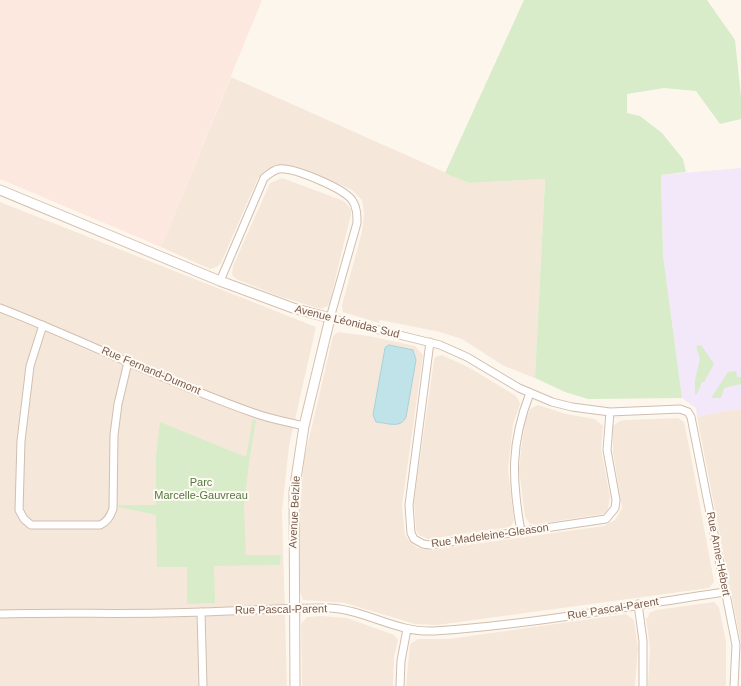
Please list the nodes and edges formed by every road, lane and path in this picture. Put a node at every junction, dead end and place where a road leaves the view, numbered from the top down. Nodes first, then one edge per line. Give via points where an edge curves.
1 (0, 190) edge
2 (220, 281) junction
3 (0, 308) edge
4 (330, 318) junction
5 (43, 325) junction
6 (430, 342) junction
7 (128, 362) junction
8 (530, 393) junction
9 (610, 412) junction
10 (692, 423) joint
11 (304, 426) junction
12 (521, 532) junction
13 (725, 592) junction
14 (638, 604) junction
15 (294, 607) junction
16 (201, 612) junction
17 (0, 614) edge
18 (407, 629) junction
19 (203, 686) edge
20 (295, 686) edge
21 (400, 686) edge
22 (643, 686) edge
23 (734, 686) edge

1 - 2 street, Avenue Léonidas Sud
2 - 4 street, Avenue Léonidas Sud via 293,308
2 - 4 street via 264,178 280,168 290,170 344,191 357,211 357,223
3 - 5 street, Rue Fernand-Dumont
4 - 6 street, Avenue Léonidas Sud
4 - 11 street, Avenue Belzile
5 - 7 street, Rue Fernand-Dumont
5 - 7 street via 30,366 20,441 19,510 31,525 100,525 109,517 113,509 114,434
6 - 8 street, Avenue Léonidas Sud via 467,357
6 - 12 street, Rue Madeleine-Gleason via 409,505 411,533 414,539 430,545
7 - 11 street, Rue Fernand-Dumont via 255,414
8 - 9 street, Avenue Léonidas Sud via 572,407
8 - 12 street via 518,426 514,460 513,476
9 - 10 street, Avenue Léonidas Sud via 680,409 690,414
9 - 12 street, Rue Madeleine-Gleason via 607,450 616,500 612,514 606,519
10 - 13 street, Rue Anne-Hébert
11 - 15 street, Avenue Belzile via 294,492
13 - 14 street, Rue Pascal-Parent
13 - 23 street, Rue Anne-Hébert via 736,645
14 - 18 street, Rue Pascal-Parent via 432,631
14 - 22 street via 643,641
15 - 16 street, Rue Pascal-Parent
15 - 18 street, Rue Pascal-Parent via 346,610
15 - 20 street, Avenue Belzile
16 - 17 street, Rue Pascal-Parent
16 - 19 street
18 - 21 street via 400,664

